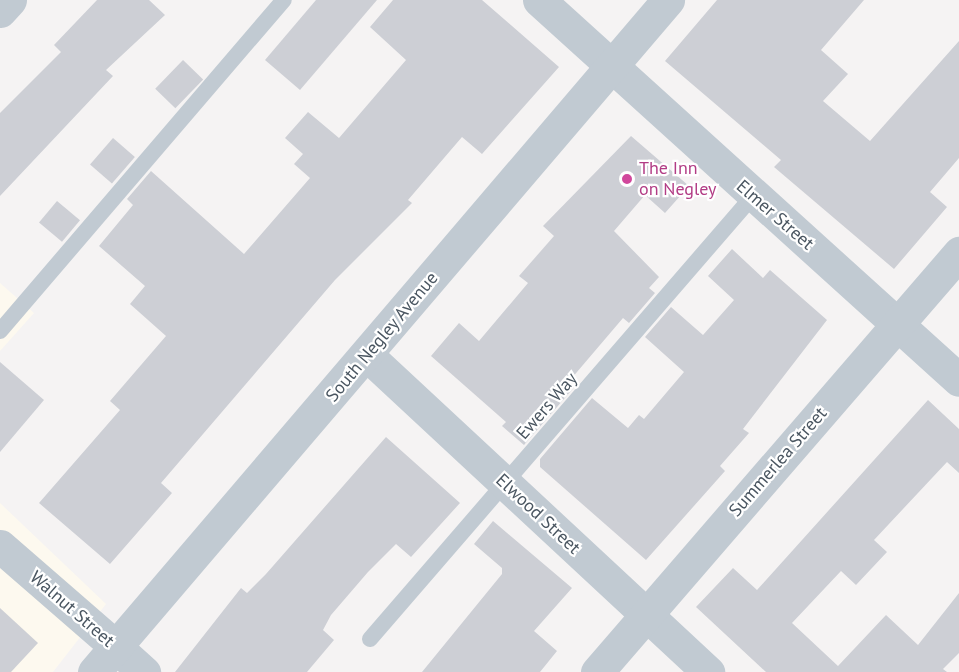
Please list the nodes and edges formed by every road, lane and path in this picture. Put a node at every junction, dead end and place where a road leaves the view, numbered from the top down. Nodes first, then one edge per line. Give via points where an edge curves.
1 (10, 0) edge
2 (284, 0) edge
3 (539, 0) edge
4 (668, 0) edge
5 (0, 11) edge
6 (614, 64) junction
7 (752, 196) junction
8 (959, 253) edge
9 (899, 322) junction
10 (0, 332) edge
11 (367, 355) junction
12 (959, 380) edge
13 (506, 484) junction
14 (0, 546) edge
15 (647, 614) junction
16 (370, 639) dead end
17 (116, 647) junction
18 (94, 672) edge
19 (144, 672) edge
20 (597, 672) edge
21 (708, 672) edge

1 - 5 street
2 - 10 lane
3 - 6 street, Elmer Street
4 - 6 street, South Negley Avenue
6 - 7 street, Elmer Street
6 - 11 street, South Negley Avenue
7 - 9 street, Elmer Street
7 - 13 lane, Ewers Way
8 - 9 street, Summerlea Street
9 - 12 street, Elmer Street
9 - 15 street, Summerlea Street
11 - 13 street, Elwood Street
11 - 17 street, South Negley Avenue
13 - 15 street, Elwood Street
13 - 16 lane, Ewers Way
14 - 17 street, Walnut Street
15 - 20 street, Summerlea Street
15 - 21 street, Elwood Street
17 - 18 street, South Negley Avenue
17 - 19 street, Walnut Street

